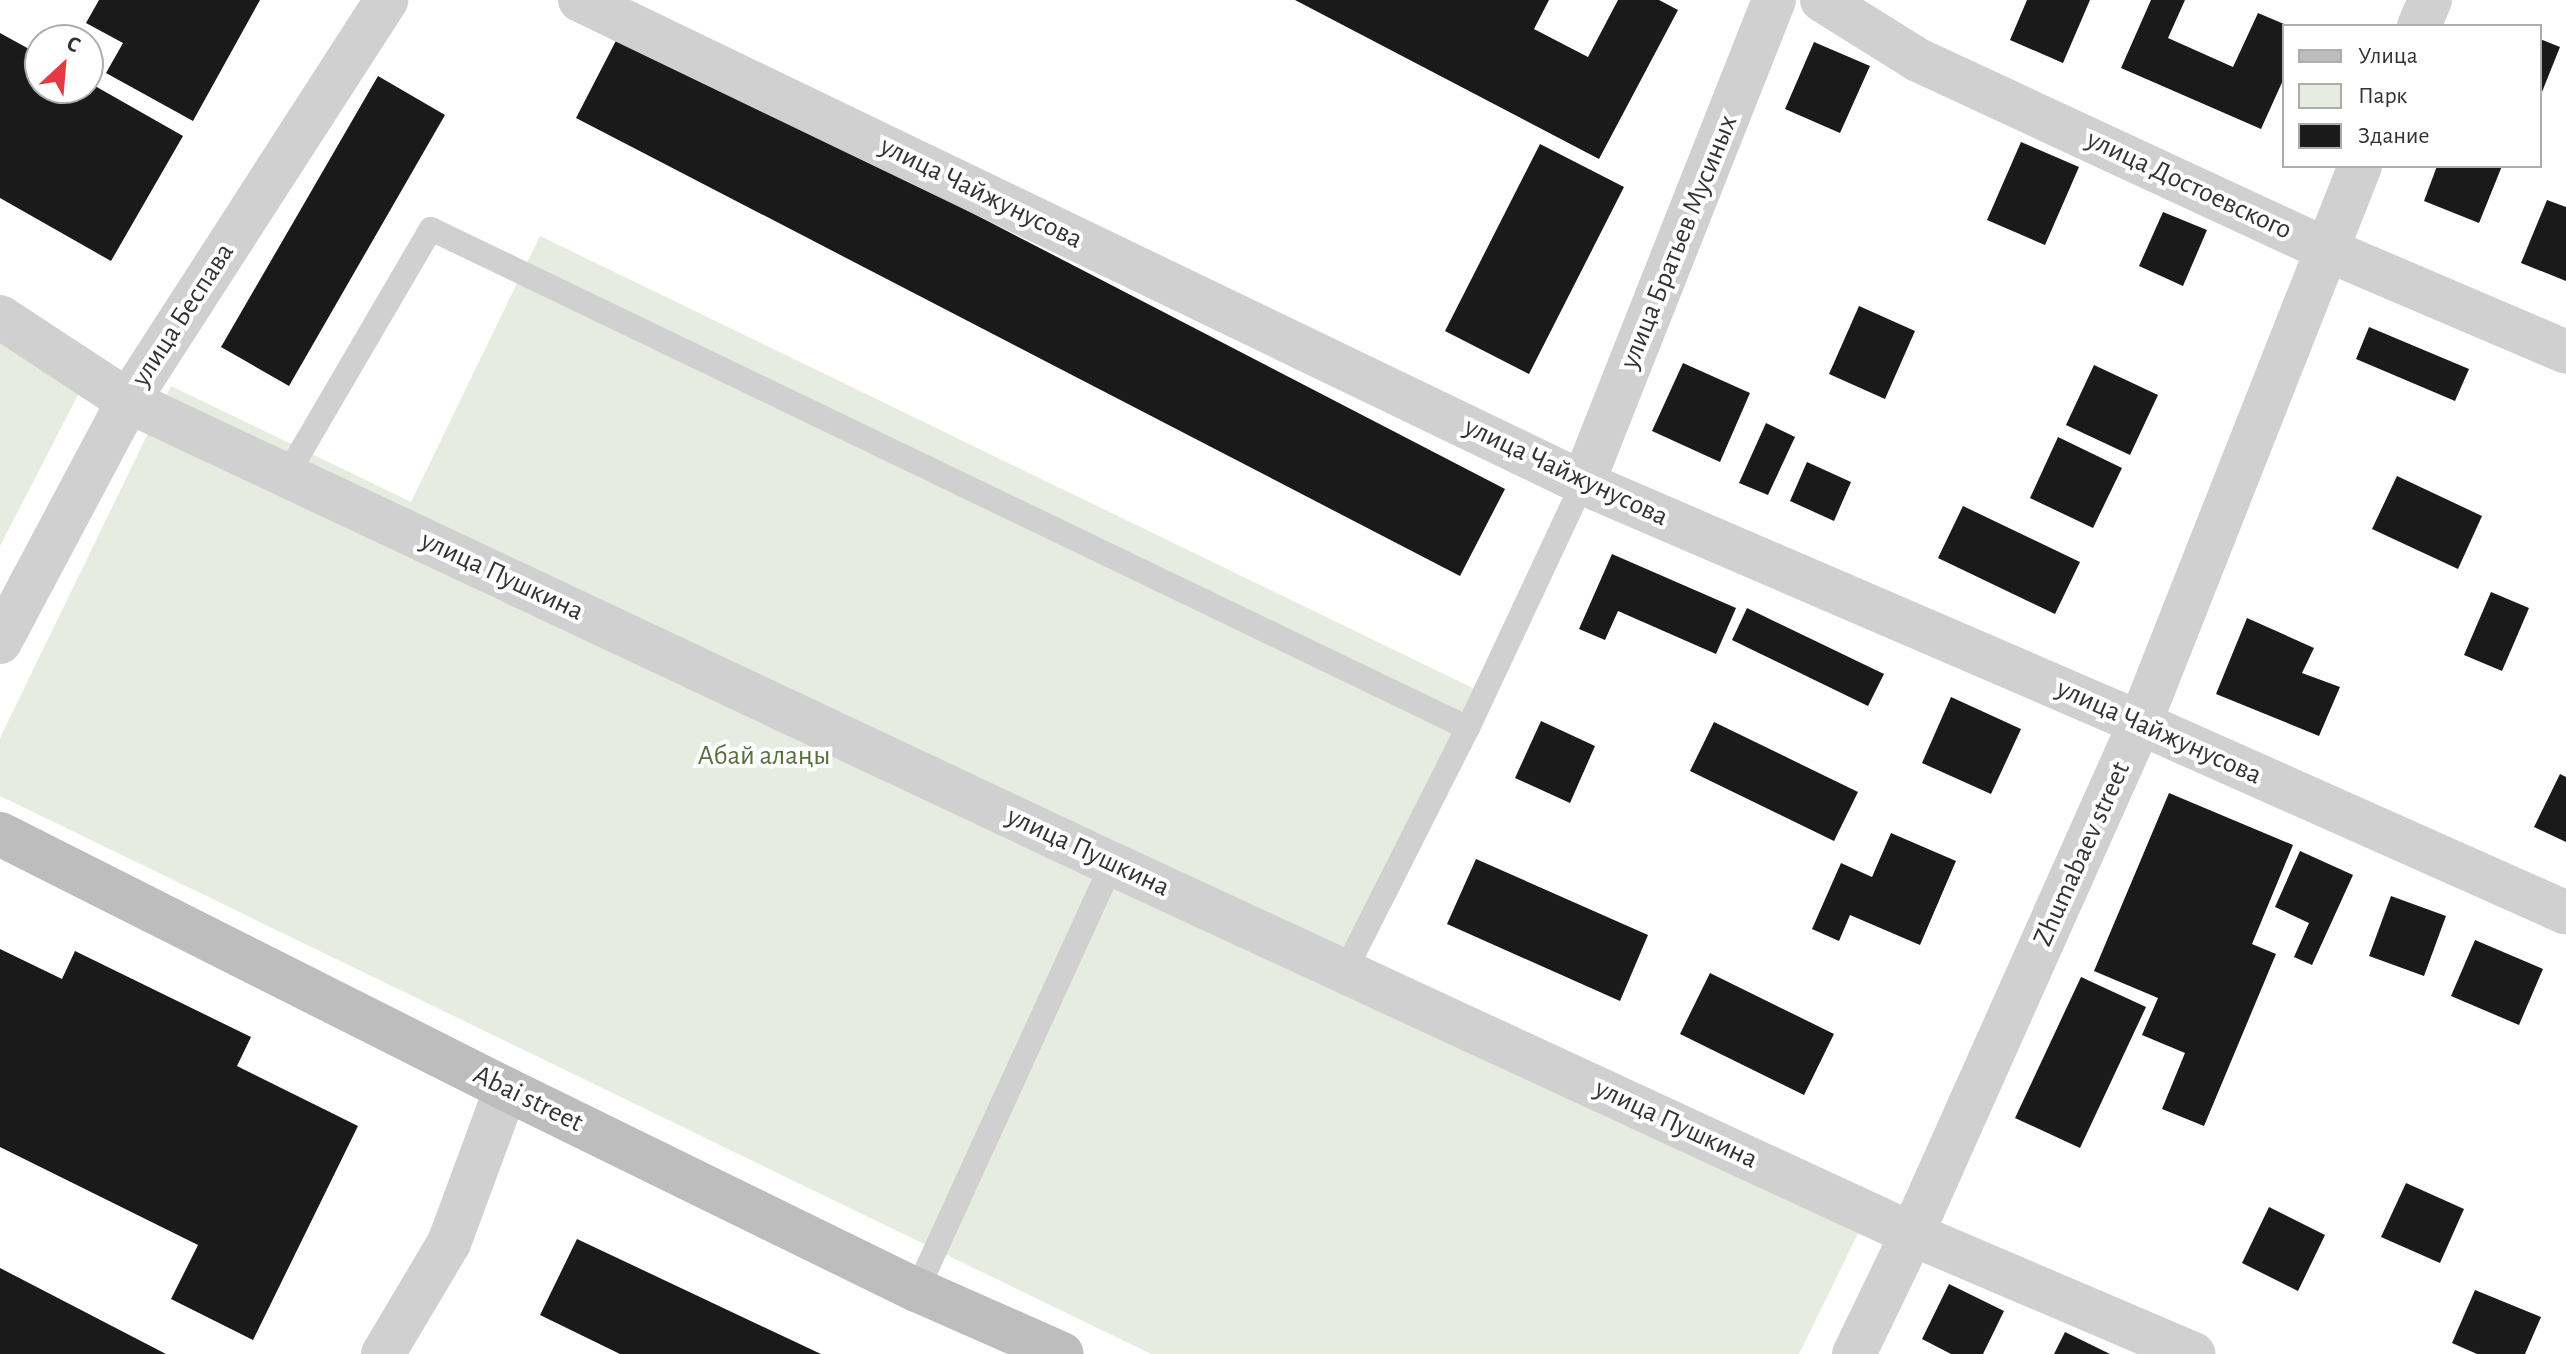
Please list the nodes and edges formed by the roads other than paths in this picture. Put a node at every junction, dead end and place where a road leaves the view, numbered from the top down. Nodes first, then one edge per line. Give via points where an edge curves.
1 (386, 0) edge
2 (580, 0) edge
3 (1774, 0) edge
4 (1822, 0) edge
5 (2430, 0) edge
6 (2420, 24) edge
7 (2359, 168) edge
8 (2325, 249) junction
9 (0, 317) edge
10 (2566, 352) edge
11 (128, 401) junction
12 (287, 475) junction
13 (1583, 483) junction
14 (0, 642) edge
15 (2140, 723) junction
16 (1468, 728) junction
17 (0, 834) edge
18 (1112, 864) junction
19 (2566, 913) edge
20 (1346, 969) junction
21 (506, 1089) junction
22 (1912, 1234) junction
23 (917, 1290) junction
24 (383, 1354) edge
25 (1062, 1354) edge
26 (1854, 1354) edge
27 (2194, 1354) edge

1 - 11 street, улица Беспава
2 - 13 street, улица Чайжунусова
3 - 13 street, улица Братьев Мусиных
4 - 8 street, улица Достоевского via 1918,60
5 - 6 street
7 - 8 street, Zhumabaev street
8 - 10 street, улица Достоевского
8 - 15 street, Zhumabaev street
9 - 11 street, улица Пушкина
11 - 12 street, улица Пушкина
11 - 14 street, улица Беспава
12 - 16 lane via 431,229
12 - 18 street, улица Пушкина
13 - 15 street, улица Чайжунусова
13 - 16 lane
15 - 19 street, улица Чайжунусова
15 - 22 street, Zhumabaev street
16 - 20 lane
17 - 21 main road, Abai street
18 - 20 street, улица Пушкина
18 - 23 lane
20 - 22 street, улица Пушкина
21 - 23 main road, Abai street
21 - 24 street via 449,1243
22 - 26 street, Zhumabaev street
22 - 27 street, улица Пушкина
23 - 25 main road, Abai street

